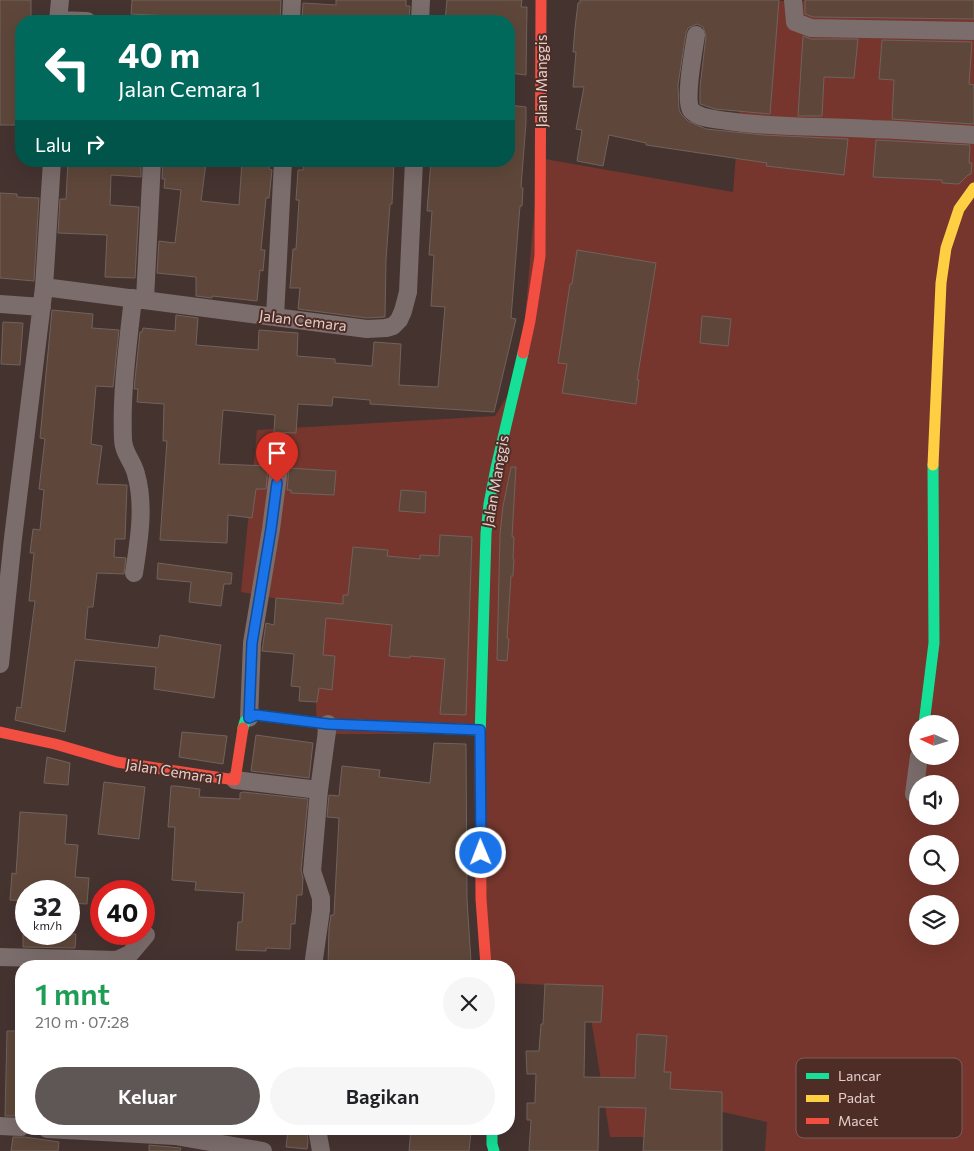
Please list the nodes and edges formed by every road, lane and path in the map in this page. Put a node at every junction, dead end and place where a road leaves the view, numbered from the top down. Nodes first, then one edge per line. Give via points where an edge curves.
1 (60, 0) edge
2 (292, 0) edge
3 (421, 0) edge
4 (541, 0) edge
5 (793, 0) edge
6 (58, 15) edge
7 (291, 15) edge
8 (420, 15) edge
9 (974, 31) edge
10 (696, 35) dead end
11 (974, 135) edge
12 (52, 167) edge
13 (151, 167) edge
14 (283, 167) edge
15 (414, 167) edge
16 (974, 188) edge
17 (44, 287) junction
18 (139, 298) junction
19 (0, 304) edge
20 (42, 307) junction
21 (275, 317) junction
22 (279, 468) dead end
23 (134, 573) dead end
24 (0, 664) edge
25 (925, 715) edge
26 (249, 718) junction
27 (328, 724) junction
28 (480, 730) junction
29 (0, 732) edge
30 (235, 780) junction
31 (319, 790) junction
32 (138, 945) edge
33 (0, 957) edge
34 (313, 960) edge
35 (486, 960) edge
36 (0, 1126) edge
37 (15, 1127) edge
38 (157, 1135) edge
39 (318, 1135) edge
40 (219, 1136) edge
41 (263, 1151) edge
42 (321, 1151) edge

1 - 6 street
2 - 7 street
3 - 8 street
4 - 28 street, Jalan Manggis via 540,256 530,320 489,504
5 - 9 street via 795,22 811,28
10 - 11 street via 688,104 698,115 768,126
12 - 17 street
13 - 18 street
14 - 21 street
15 - 21 street, Jalan Cemara via 408,292 400,320 386,328 367,329
16 - 25 street via 959,209 951,231 941,284 933,465 934,643
17 - 18 street, Jalan Cemara
17 - 20 street
18 - 21 street, Jalan Cemara
18 - 23 street via 124,401 123,438 124,449 136,473 140,498 140,532
19 - 20 street
20 - 24 street
22 - 26 street via 252,643
26 - 27 street via 256,715
26 - 30 street, Jalan Cemara 1 via 243,726
27 - 28 street
27 - 31 street
28 - 35 street, Jalan Manggis via 481,900
29 - 30 street, Jalan Cemara 1 via 117,762
30 - 31 street
31 - 34 street via 312,871 321,898 321,910
32 - 33 street via 130,954 117,960
36 - 37 street
38 - 40 street
39 - 42 street
40 - 41 street

